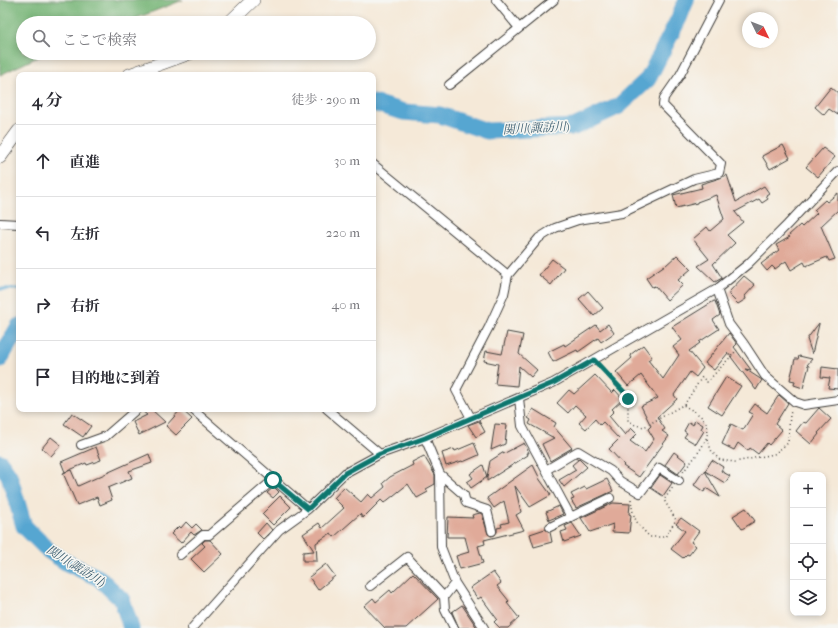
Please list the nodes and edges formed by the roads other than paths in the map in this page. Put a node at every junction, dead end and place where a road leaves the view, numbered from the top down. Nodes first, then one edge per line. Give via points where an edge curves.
1 (253, 0) edge
2 (496, 0) edge
3 (554, 0) edge
4 (719, 0) edge
5 (236, 16) edge
6 (519, 28) junction
7 (171, 60) edge
8 (137, 72) edge
9 (449, 85) dead end
10 (16, 135) edge
11 (0, 157) edge
12 (376, 166) edge
13 (838, 171) edge
14 (0, 224) edge
15 (16, 224) edge
16 (508, 275) junction
17 (718, 289) junction
18 (519, 398) junction
19 (838, 400) edge
20 (134, 412) edge
21 (195, 412) edge
22 (330, 412) edge
23 (471, 418) junction
24 (425, 438) junction
25 (81, 445) dead end
26 (380, 454) junction
27 (546, 470) junction
28 (440, 474) junction
29 (273, 480) junction
30 (678, 480) road end
31 (610, 498) dead end
32 (308, 509) junction
33 (571, 517) junction
34 (550, 527) dead end
35 (492, 531) dead end
36 (180, 555) dead end
37 (455, 583) junction
38 (370, 586) dead end
39 (444, 597) junction
40 (192, 628) edge
41 (454, 628) edge
42 (484, 628) edge

1 - 5 main road
2 - 6 street
3 - 6 street
4 - 16 street via 680,75 664,98 663,105 721,164 719,173 694,178 622,214 578,220 554,228 539,238
6 - 9 street
7 - 8 main road
10 - 11 main road
12 - 16 street
13 - 17 street via 754,259
14 - 15 street
16 - 23 street via 504,294 456,390
17 - 18 street via 553,383
17 - 19 street via 729,324 765,376 795,402 804,405
18 - 23 street
18 - 27 street via 522,426
20 - 25 street via 106,436
21 - 29 street
22 - 26 street
23 - 24 street
24 - 26 street
24 - 28 street
26 - 32 street via 345,473
27 - 30 street via 578,451 640,493 659,468
27 - 33 street
28 - 35 street via 464,495 466,503 487,510
28 - 37 street via 441,547
29 - 32 street
29 - 36 street via 209,535 203,535
31 - 33 street
32 - 40 street via 279,530
33 - 34 street
37 - 39 street
37 - 42 street
38 - 39 street via 407,557
39 - 41 street via 445,610

